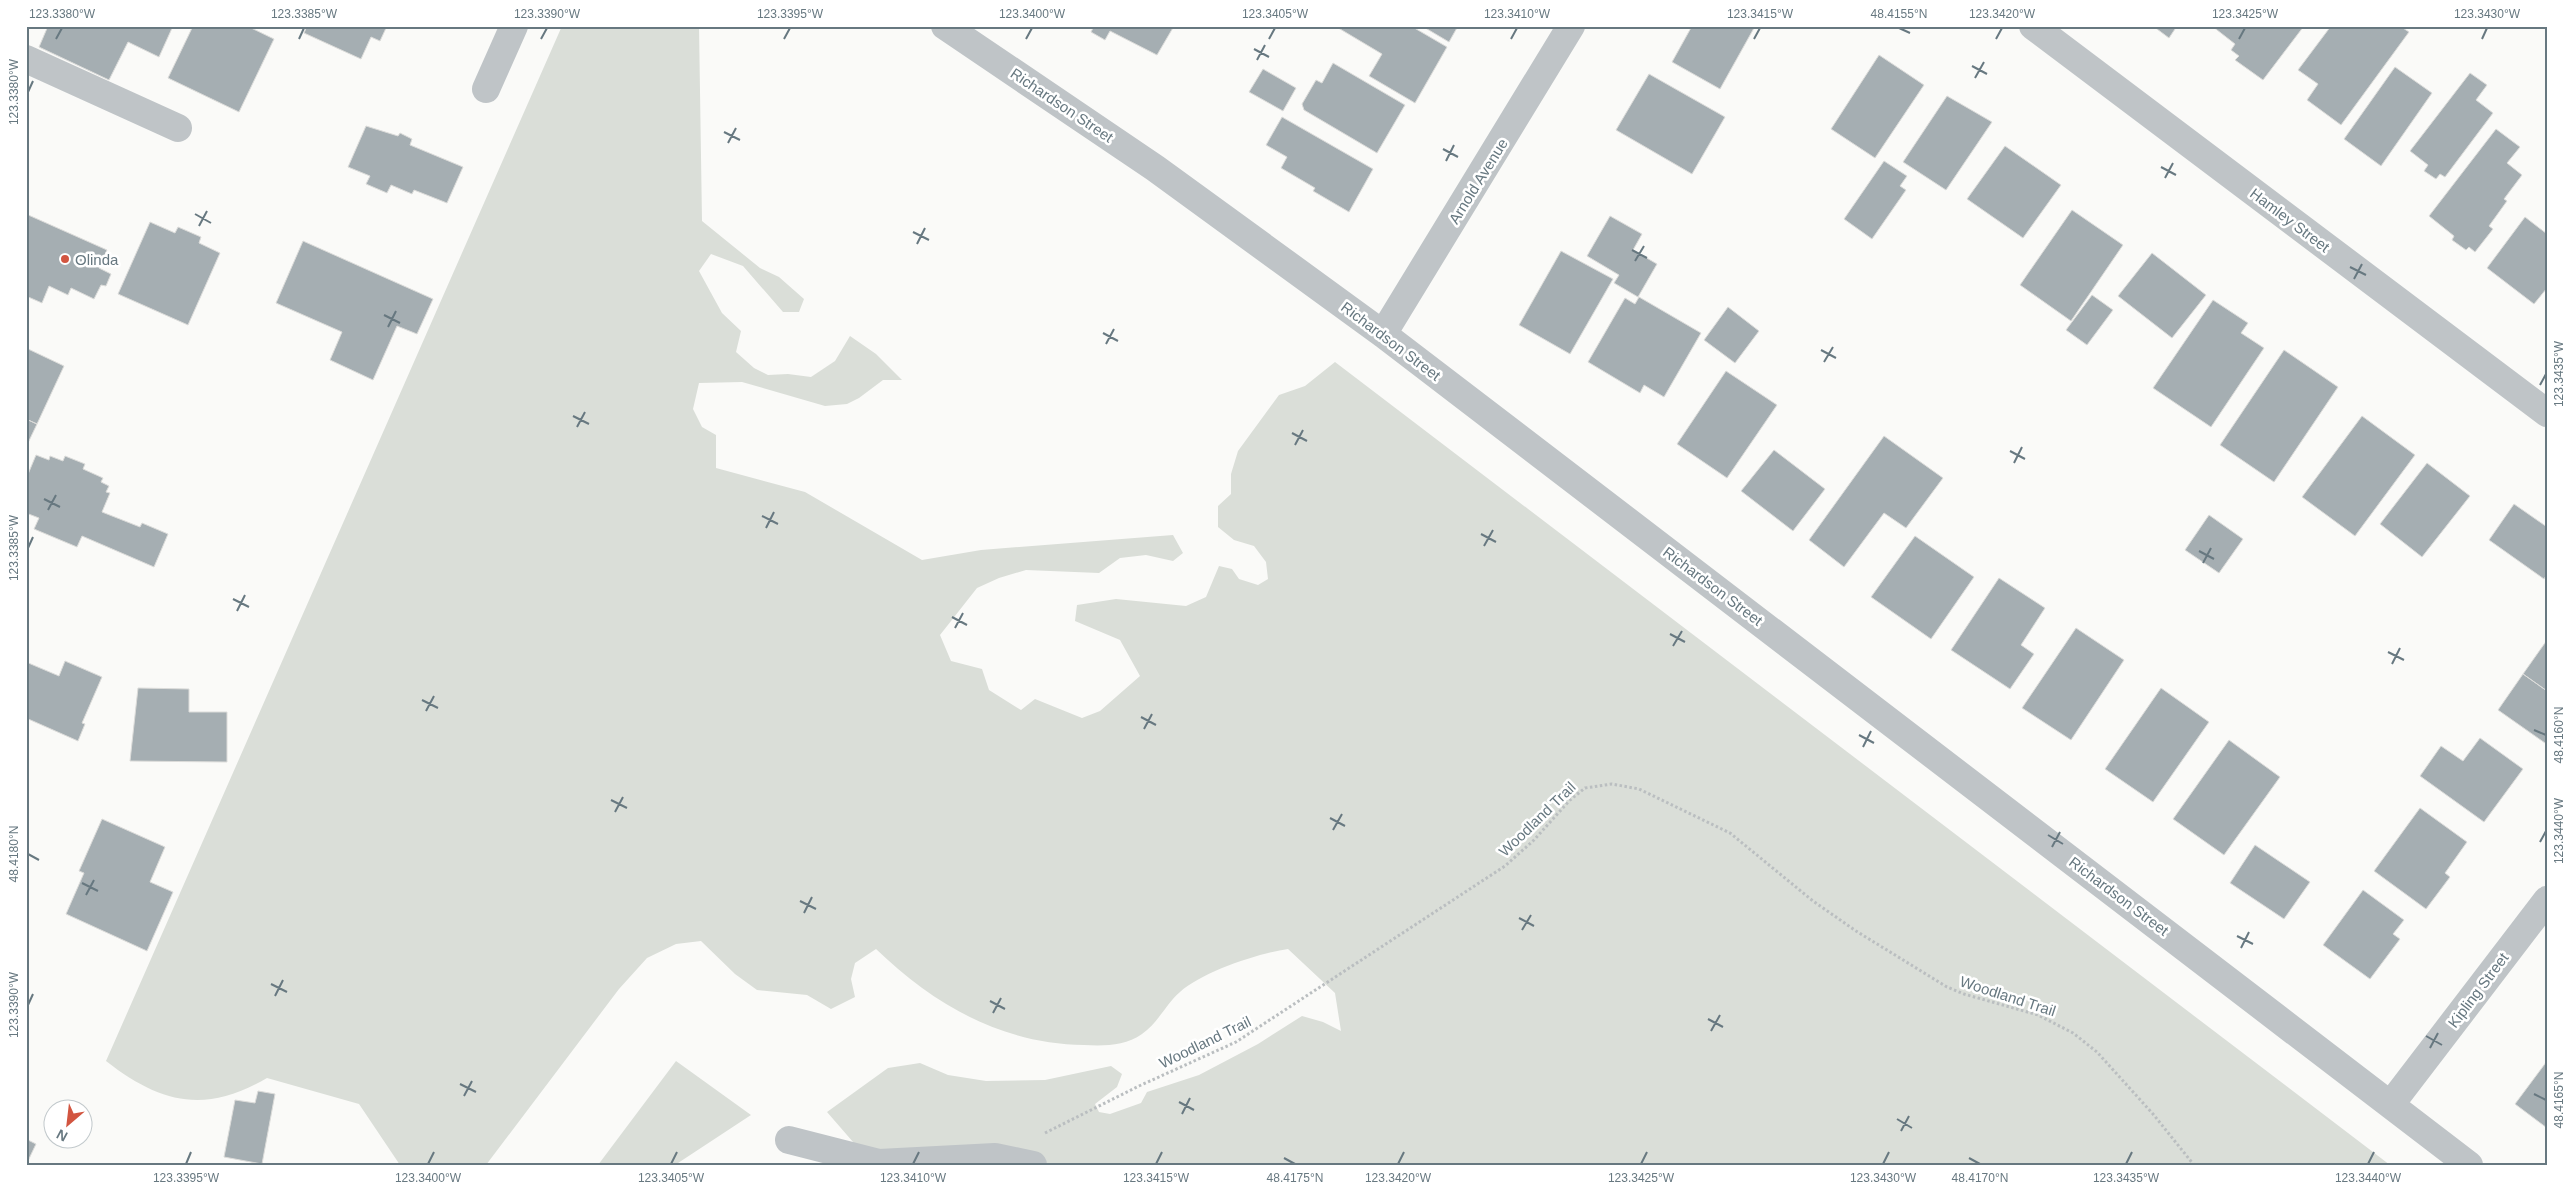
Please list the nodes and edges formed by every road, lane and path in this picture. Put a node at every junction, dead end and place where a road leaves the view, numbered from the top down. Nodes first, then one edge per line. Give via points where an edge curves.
1 (514, 26) edge
2 (945, 26) edge
3 (1571, 26) edge
4 (2033, 26) edge
5 (26, 58) edge
6 (486, 89) dead end
7 (178, 128) dead end
8 (1383, 334) junction
9 (2547, 413) edge
10 (2547, 900) edge
11 (2391, 1104) junction
12 (789, 1140) dead end
13 (995, 1157) junction
14 (1033, 1165) edge
15 (2194, 1165) edge
16 (2469, 1165) edge

1 - 6 street
2 - 8 street, Richardson Street via 1155,168
3 - 8 street, Arnold Avenue
4 - 9 street, Hamley Street
5 - 7 street
8 - 11 street, Richardson Street
10 - 11 street, Kipling Street
11 - 16 street, Richardson Street
12 - 13 street via 879,1163
13 - 14 street
13 - 15 path, Woodland Trail via 1236,1042 1505,866 1585,788 1612,784 1639,788 1730,833 1813,901 1947,987 2038,1014 2074,1033 2097,1052

